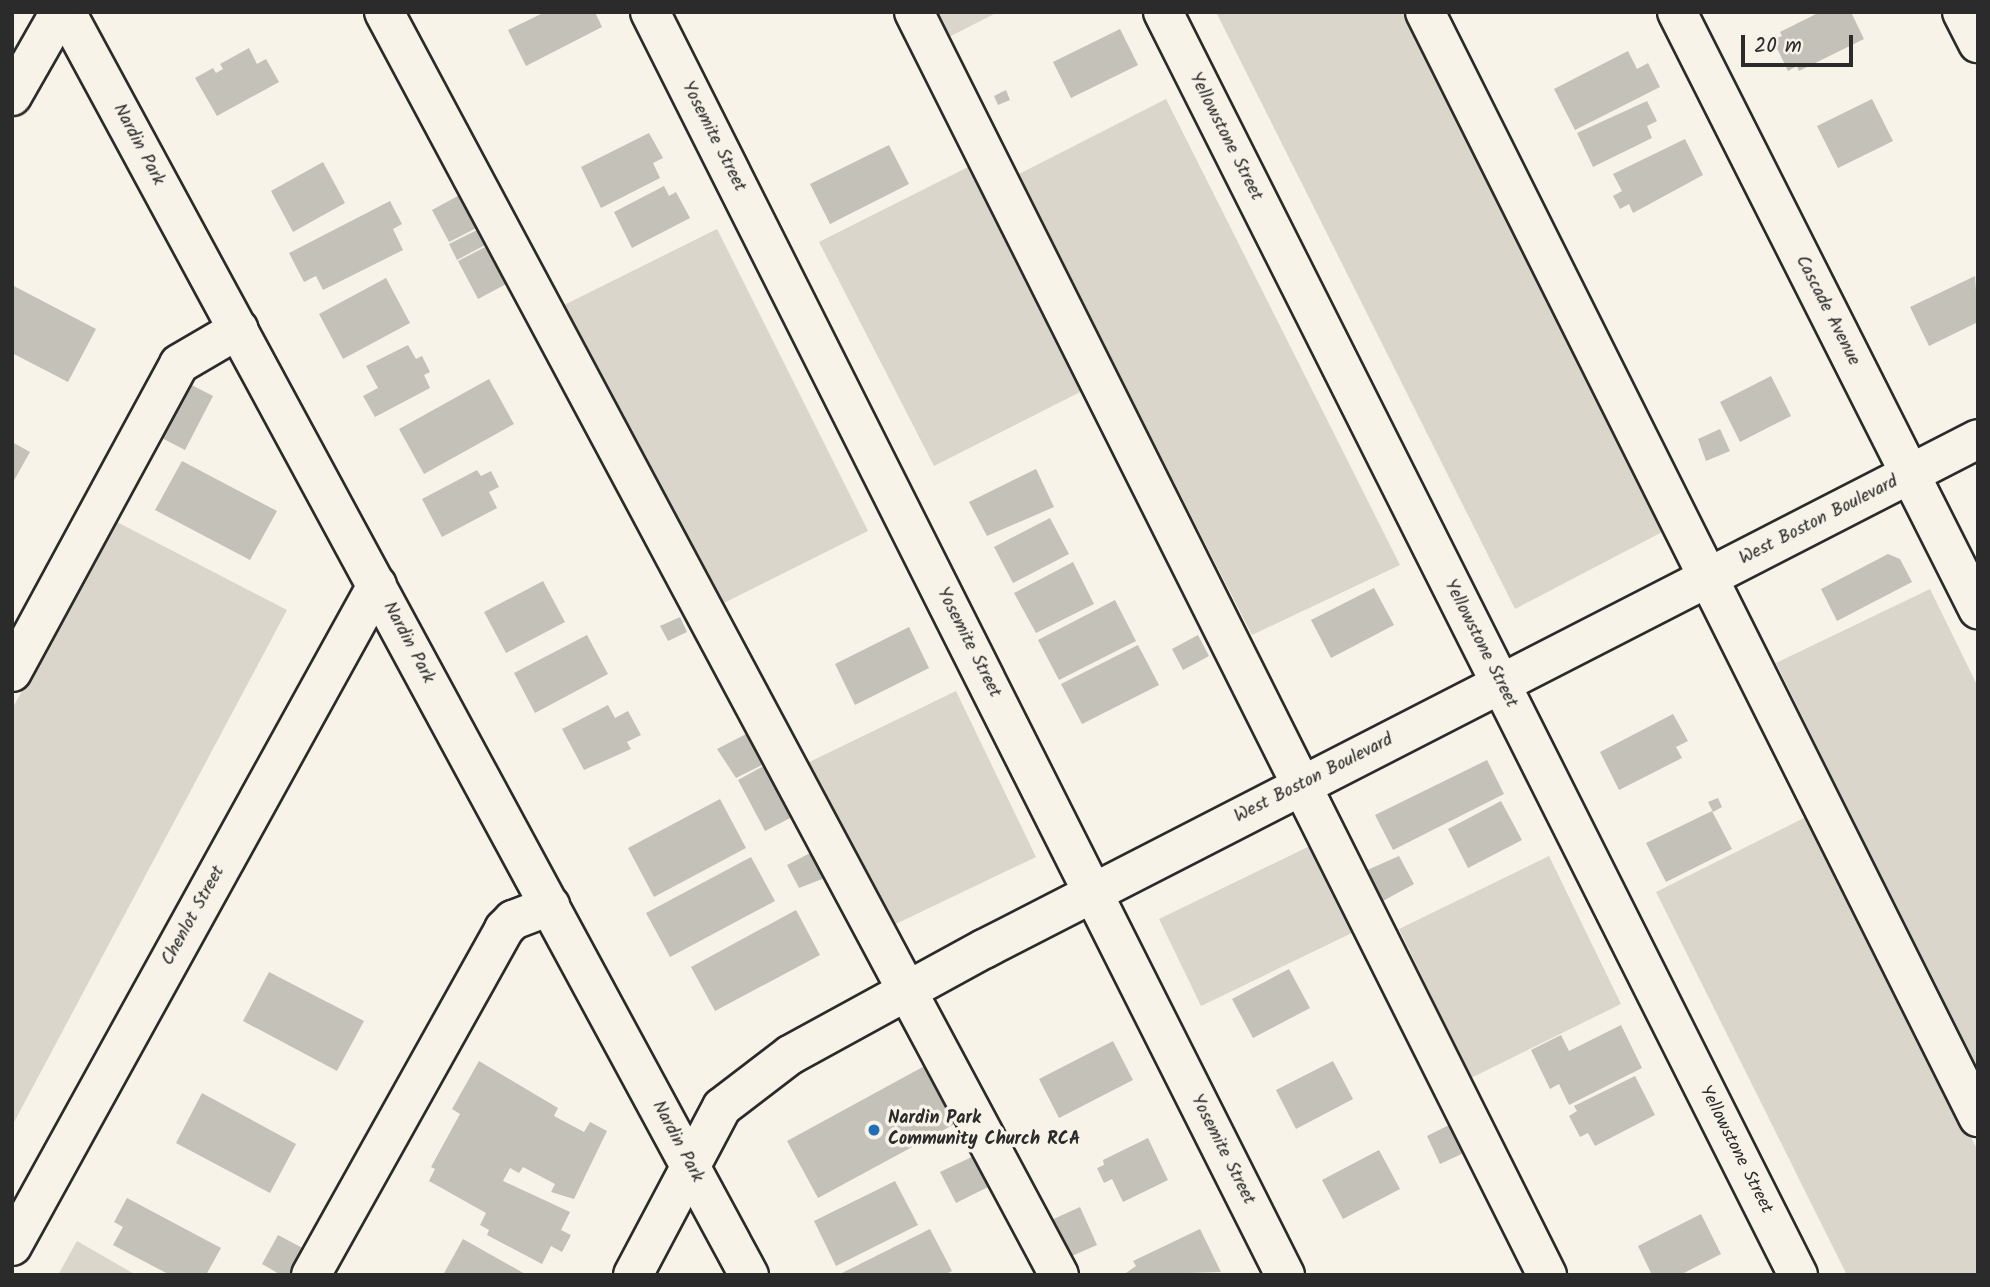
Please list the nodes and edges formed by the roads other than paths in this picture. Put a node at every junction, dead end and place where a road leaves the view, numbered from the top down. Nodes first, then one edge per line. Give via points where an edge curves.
1 (60, 12) edge
2 (66, 12) edge
3 (384, 12) edge
4 (650, 12) edge
5 (914, 12) edge
6 (1163, 12) edge
7 (1425, 12) edge
8 (1677, 12) edge
9 (1962, 12) edge
10 (1978, 43) edge
11 (12, 96) edge
12 (239, 330) junction
13 (1978, 439) edge
14 (1910, 474) junction
15 (1709, 577) junction
16 (377, 585) junction
17 (1978, 609) edge
18 (12, 672) edge
19 (1500, 684) junction
20 (1302, 785) junction
21 (1093, 892) junction
22 (550, 906) junction
23 (906, 991) junction
24 (1978, 1117) edge
25 (691, 1167) junction
26 (12, 1246) edge
27 (312, 1275) edge
28 (633, 1275) edge
29 (748, 1275) edge
30 (1059, 1275) edge
31 (1285, 1275) edge
32 (1546, 1275) edge
33 (1798, 1275) edge

1 - 11 street
2 - 12 street, Nardin Park
3 - 23 street
4 - 21 street, Yosemite Street
5 - 20 street
6 - 19 street, Yellowstone Street
7 - 15 street
8 - 14 street, Cascade Avenue
9 - 10 street
12 - 16 street, Nardin Park
12 - 18 street via 179,363
13 - 14 street, West Boston Boulevard
14 - 15 street, West Boston Boulevard
14 - 17 street, Cascade Avenue
15 - 19 street, West Boston Boulevard
15 - 24 street
16 - 22 street, Nardin Park
16 - 26 street, Chenlot Street
19 - 20 street, West Boston Boulevard
19 - 33 street, Yellowstone Street
20 - 21 street, West Boston Boulevard
20 - 32 street
21 - 23 street, West Boston Boulevard
21 - 31 street, Yosemite Street
22 - 25 street, Nardin Park
22 - 27 street via 513,920 504,929
23 - 25 street, West Boston Boulevard via 764,1072 722,1107
23 - 30 street
25 - 28 street, West Boston Boulevard
25 - 29 street, Nardin Park

